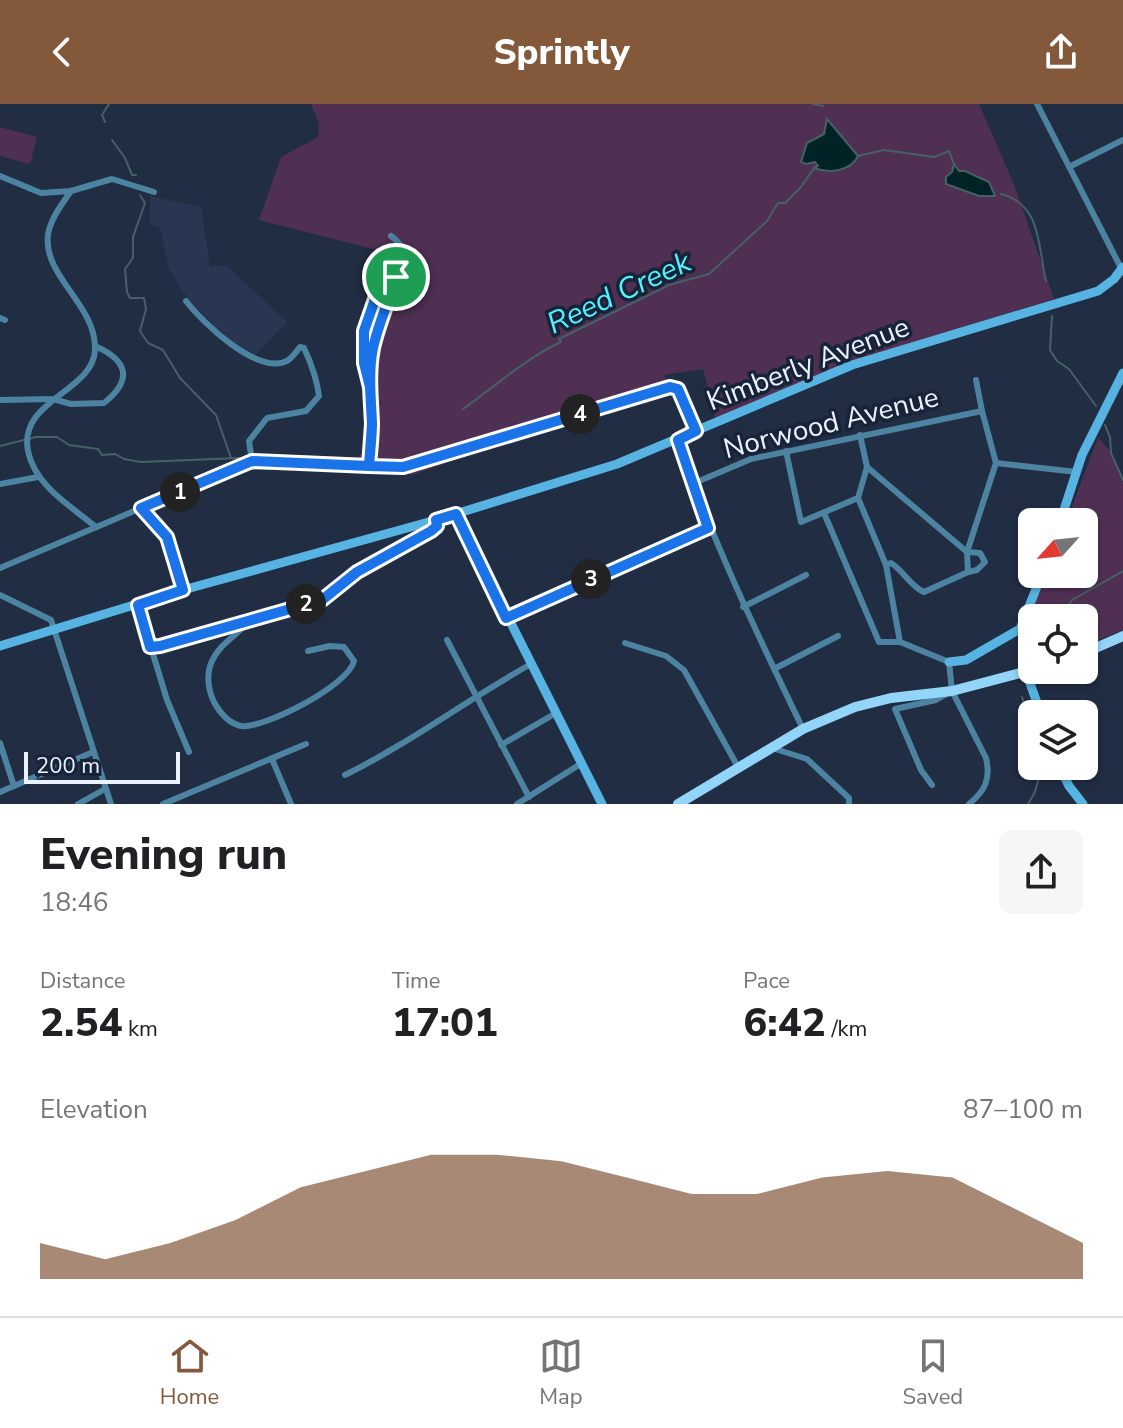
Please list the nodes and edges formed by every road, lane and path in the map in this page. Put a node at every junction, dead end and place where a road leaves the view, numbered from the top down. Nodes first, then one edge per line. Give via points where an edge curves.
1 (1037, 104) edge
2 (1123, 140) edge
3 (1069, 167) junction
4 (0, 176) edge
5 (71, 191) junction
6 (154, 192) dead end
7 (391, 236) dead end
8 (1123, 270) edge
9 (396, 277) junction
10 (186, 301) dead end
11 (95, 346) junction
12 (1123, 373) edge
13 (976, 380) dead end
14 (370, 387) junction
15 (53, 399) junction
16 (0, 400) edge
17 (982, 411) junction
18 (696, 431) junction
19 (860, 435) junction
20 (678, 440) junction
21 (786, 451) junction
22 (252, 461) junction
23 (996, 463) junction
24 (369, 466) junction
25 (867, 467) junction
26 (1078, 472) junction
27 (38, 477) junction
28 (0, 484) edge
29 (692, 484) junction
30 (858, 498) junction
31 (141, 508) junction
32 (1065, 508) edge
33 (824, 513) junction
34 (456, 514) junction
35 (436, 520) junction
36 (96, 527) junction
37 (708, 528) junction
38 (967, 552) junction
39 (886, 565) junction
40 (0, 568) edge
41 (968, 572) junction
42 (806, 575) dead end
43 (1036, 588) edge
44 (183, 590) junction
45 (0, 595) edge
46 (138, 605) junction
47 (743, 607) junction
48 (506, 618) junction
49 (249, 621) junction
50 (56, 630) junction
51 (838, 636) dead end
52 (1123, 636) edge
53 (447, 640) dead end
54 (900, 642) junction
55 (625, 643) dead end
56 (0, 646) edge
57 (150, 647) junction
58 (1098, 647) edge
59 (308, 651) dead end
60 (949, 662) junction
61 (531, 664) junction
62 (774, 669) junction
63 (1018, 674) edge
64 (952, 691) junction
65 (476, 695) junction
66 (556, 713) junction
67 (803, 729) junction
68 (0, 743) edge
69 (306, 744) dead end
70 (501, 745) junction
71 (770, 747) junction
72 (93, 752) junction
73 (189, 752) dead end
74 (272, 759) junction
75 (582, 763) junction
76 (738, 767) junction
77 (345, 775) dead end
78 (1066, 780) edge
79 (932, 785) dead end
80 (14, 786) junction
81 (105, 789) junction
82 (0, 792) edge
83 (529, 797) junction
84 (684, 803) edge
85 (78, 804) edge
86 (111, 804) edge
87 (163, 804) edge
88 (291, 804) edge
89 (517, 804) edge
90 (602, 804) edge
91 (849, 804) edge
92 (969, 804) edge
93 (1083, 804) edge

1 - 3 street
2 - 3 street
3 - 8 street
4 - 5 street via 41,193
5 - 6 street via 112,179
5 - 11 street via 54,217 49,245 55,266 90,320
7 - 9 street via 403,251
8 - 18 street, Kimberly Avenue via 1098,291 852,365
9 - 14 street via 373,349
9 - 14 street via 380,285 364,331
10 - 22 street via 251,358 290,360 300,347 307,355 319,396 306,411 267,418 249,441
11 - 15 street via 90,367
11 - 15 street via 119,359 124,369 110,398 104,403 71,404
12 - 26 street
13 - 17 street, Norwood Avenue
14 - 24 street
15 - 16 street
15 - 27 street via 40,412 27,440
17 - 19 street, Norwood Avenue
17 - 23 street, Norwood Avenue
18 - 20 street, Kimberly Avenue
18 - 24 street via 678,389 670,387 403,467
19 - 21 street, Norwood Avenue
19 - 25 street
20 - 29 street
20 - 34 street, Kimberly Avenue
21 - 29 street, Norwood Avenue via 751,459
21 - 33 street via 801,522
22 - 24 street
22 - 31 street
23 - 26 street
23 - 38 street
25 - 30 street
25 - 38 street
26 - 32 street
27 - 28 street
27 - 36 street
29 - 37 street
30 - 33 street
30 - 39 street
31 - 36 street
31 - 44 street via 167,537
33 - 54 street via 879,642
34 - 35 street, Kimberly Avenue
34 - 48 street
35 - 44 street, Kimberly Avenue
35 - 49 street via 431,531 357,572 322,600
36 - 40 street
37 - 47 street
37 - 48 street
38 - 41 street
38 - 41 street via 980,553 985,562
39 - 41 street via 899,568 924,592
39 - 54 street
42 - 47 street
43 - 60 street via 1020,629 966,660
44 - 46 street, Kimberly Avenue
45 - 50 street via 51,620
46 - 50 street, Kimberly Avenue
46 - 57 street
47 - 62 street
48 - 61 street
49 - 57 street
49 - 59 street via 210,663 209,692 222,716 239,726 252,726 309,701 338,684 353,667 344,647
50 - 56 street, Kimberly Avenue
50 - 72 street
51 - 62 street
52 - 58 main road
53 - 65 street
54 - 60 street
55 - 76 street via 666,656 684,670
57 - 73 street
60 - 64 street
61 - 65 street
61 - 66 street
62 - 67 street
63 - 64 main road
64 - 67 main road via 876,701
64 - 79 street via 895,709
64 - 92 street via 987,763 985,788
65 - 70 street
65 - 77 street via 402,745
66 - 70 street
66 - 75 street
67 - 71 main road
68 - 80 street
69 - 74 street
70 - 83 street
71 - 76 main road
71 - 91 street via 807,759 849,798
72 - 80 street
72 - 81 street
74 - 87 street
74 - 88 street
75 - 83 street
75 - 90 street
76 - 84 main road
78 - 93 street
80 - 82 street
81 - 85 street
81 - 86 street
83 - 89 street

